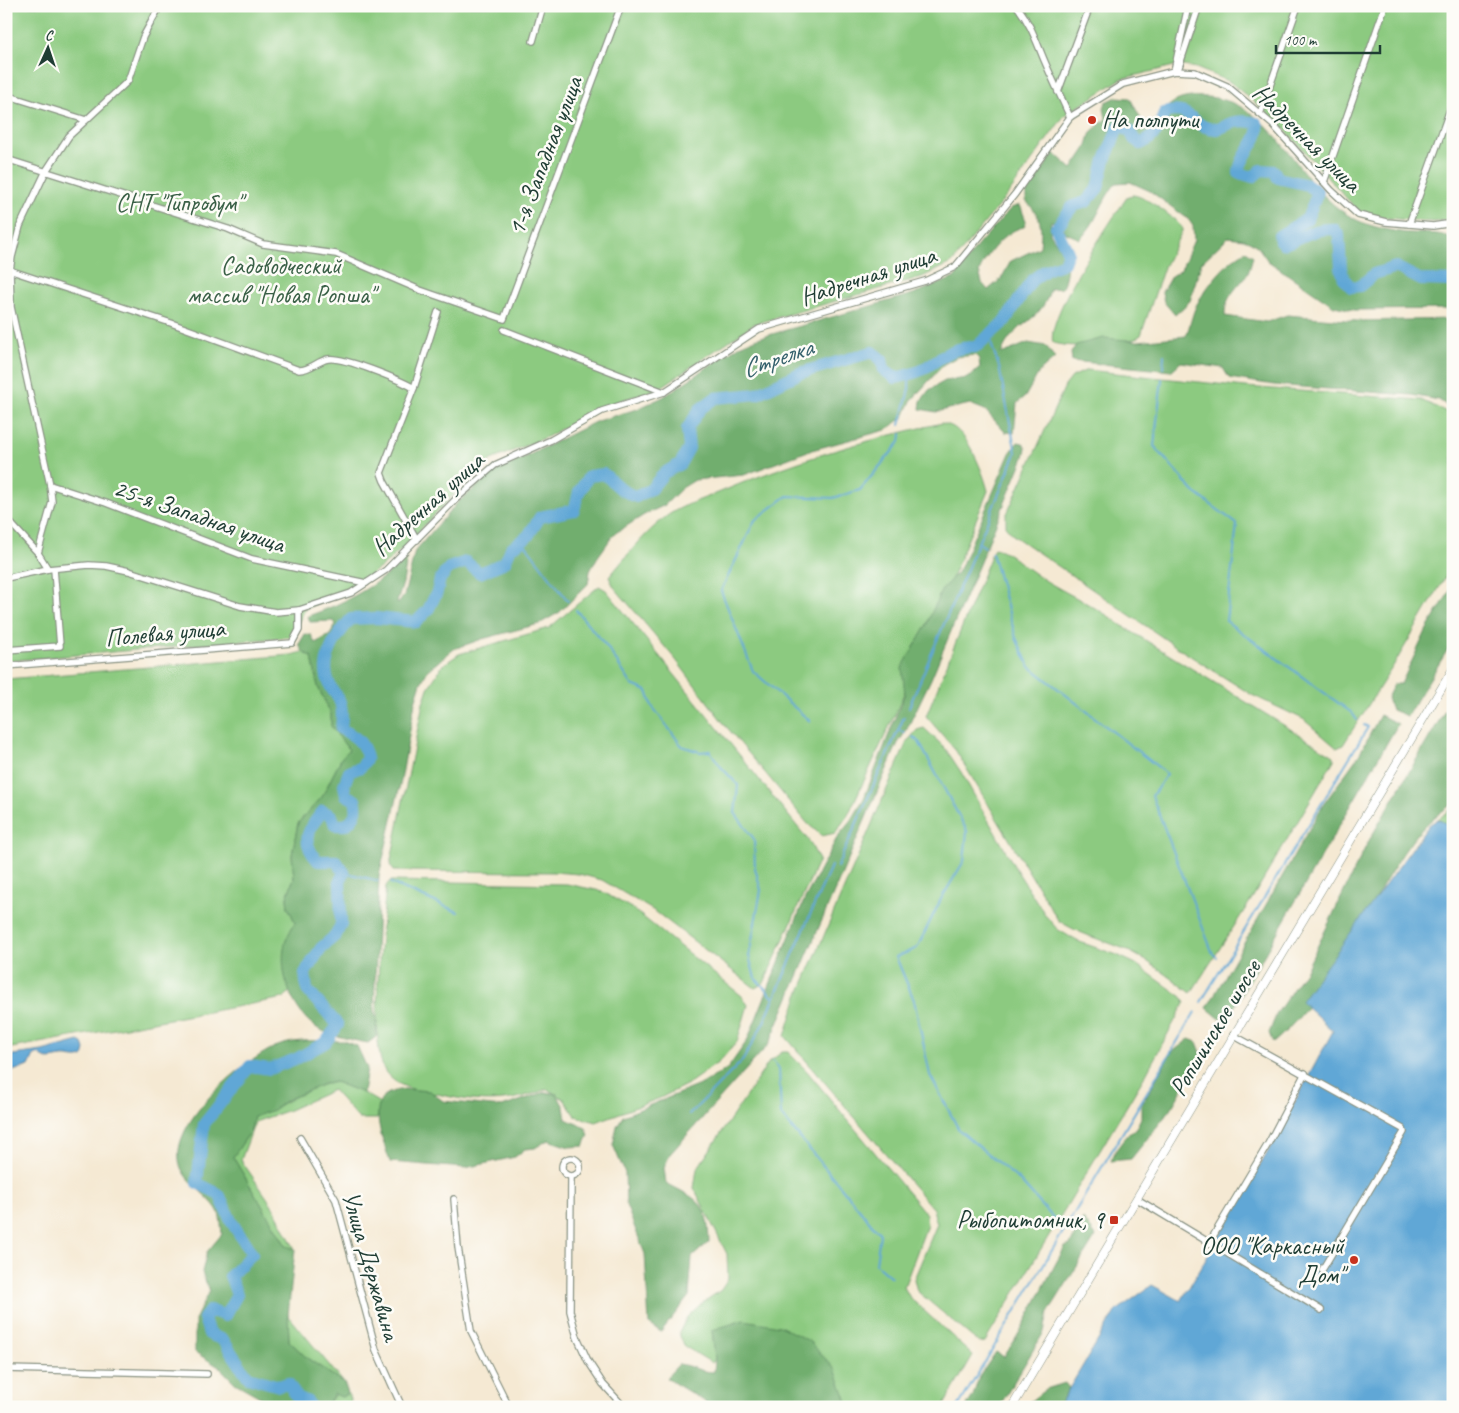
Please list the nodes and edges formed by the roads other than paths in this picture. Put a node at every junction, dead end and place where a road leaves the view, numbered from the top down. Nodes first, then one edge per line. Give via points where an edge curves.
1 (160, 6) edge
2 (543, 6) edge
3 (621, 6) edge
4 (1017, 6) edge
5 (1090, 6) edge
6 (1188, 6) edge
7 (1199, 6) edge
8 (1298, 6) edge
9 (1385, 6) edge
10 (534, 41) dead end
11 (1176, 70) junction
12 (1058, 92) junction
13 (6, 95) edge
14 (1453, 101) edge
15 (1260, 114) junction
16 (1070, 117) junction
17 (86, 120) junction
18 (6, 159) edge
19 (46, 171) junction
20 (1324, 182) junction
21 (1453, 223) edge
22 (1409, 224) junction
23 (8, 269) edge
24 (438, 312) dead end
25 (504, 330) dead end
26 (414, 388) junction
27 (664, 392) junction
28 (50, 485) junction
29 (6, 518) edge
30 (417, 540) junction
31 (38, 553) junction
32 (51, 569) junction
33 (6, 578) edge
34 (366, 583) junction
35 (299, 610) junction
36 (6, 650) edge
37 (6, 666) edge
38 (1453, 669) edge
39 (1233, 1035) junction
40 (1305, 1073) junction
41 (300, 1138) dead end
42 (571, 1176) dead end
43 (1137, 1198) junction
44 (454, 1199) dead end
45 (1209, 1242) junction
46 (1322, 1270) dead end
47 (1321, 1310) dead end
48 (6, 1369) edge
49 (207, 1374) dead end
50 (402, 1407) edge
51 (509, 1407) edge
52 (624, 1407) edge
53 (1012, 1407) edge

1 - 17 street via 143,37 128,81
2 - 10 street
3 - 19 street, 1-я Западная улица via 504,319 420,290 336,254 263,244
4 - 12 street via 1035,35
5 - 12 street
6 - 11 street
7 - 11 street
8 - 15 street
9 - 20 street
11 - 15 street, Надречная улица via 1195,72 1227,86
11 - 16 street, Надречная улица via 1123,84
12 - 16 street
13 - 17 street
14 - 22 street
15 - 20 street, Надречная улица
16 - 27 street, Надречная улица via 1015,194 955,267 925,282 759,329
17 - 19 street via 69,136
18 - 19 street
19 - 23 street via 20,226
20 - 22 street, Надречная улица via 1358,215
21 - 22 street, Надречная улица via 1433,226
23 - 26 street via 299,370 308,370 327,359 341,359
23 - 28 street via 11,307
24 - 26 street
25 - 27 street
26 - 30 street via 381,473
27 - 30 street, Надречная улица via 602,411 551,440 495,465 456,499
28 - 31 street via 52,502
28 - 34 street, 25-я Западная улица via 252,559
29 - 31 street
30 - 34 street, Надречная улица via 386,570
31 - 32 street
32 - 33 street, Надречная улица
32 - 35 street, Надречная улица via 106,566 240,606 276,612
32 - 36 street via 60,646
34 - 35 street, Надречная улица via 351,593
35 - 37 street, Полевая улица via 299,630 292,643
38 - 39 main road, Ропшинское шоссе
39 - 40 street
39 - 43 main road, Ропшинское шоссе
40 - 45 street via 1268,1144
40 - 46 street via 1404,1132
41 - 50 street, Улица Державина via 336,1200 376,1350
42 - 52 street via 570,1311 577,1338 588,1361
43 - 45 street
43 - 53 main road, Ропшинское шоссе
44 - 51 street via 471,1331
45 - 47 street
48 - 49 street

